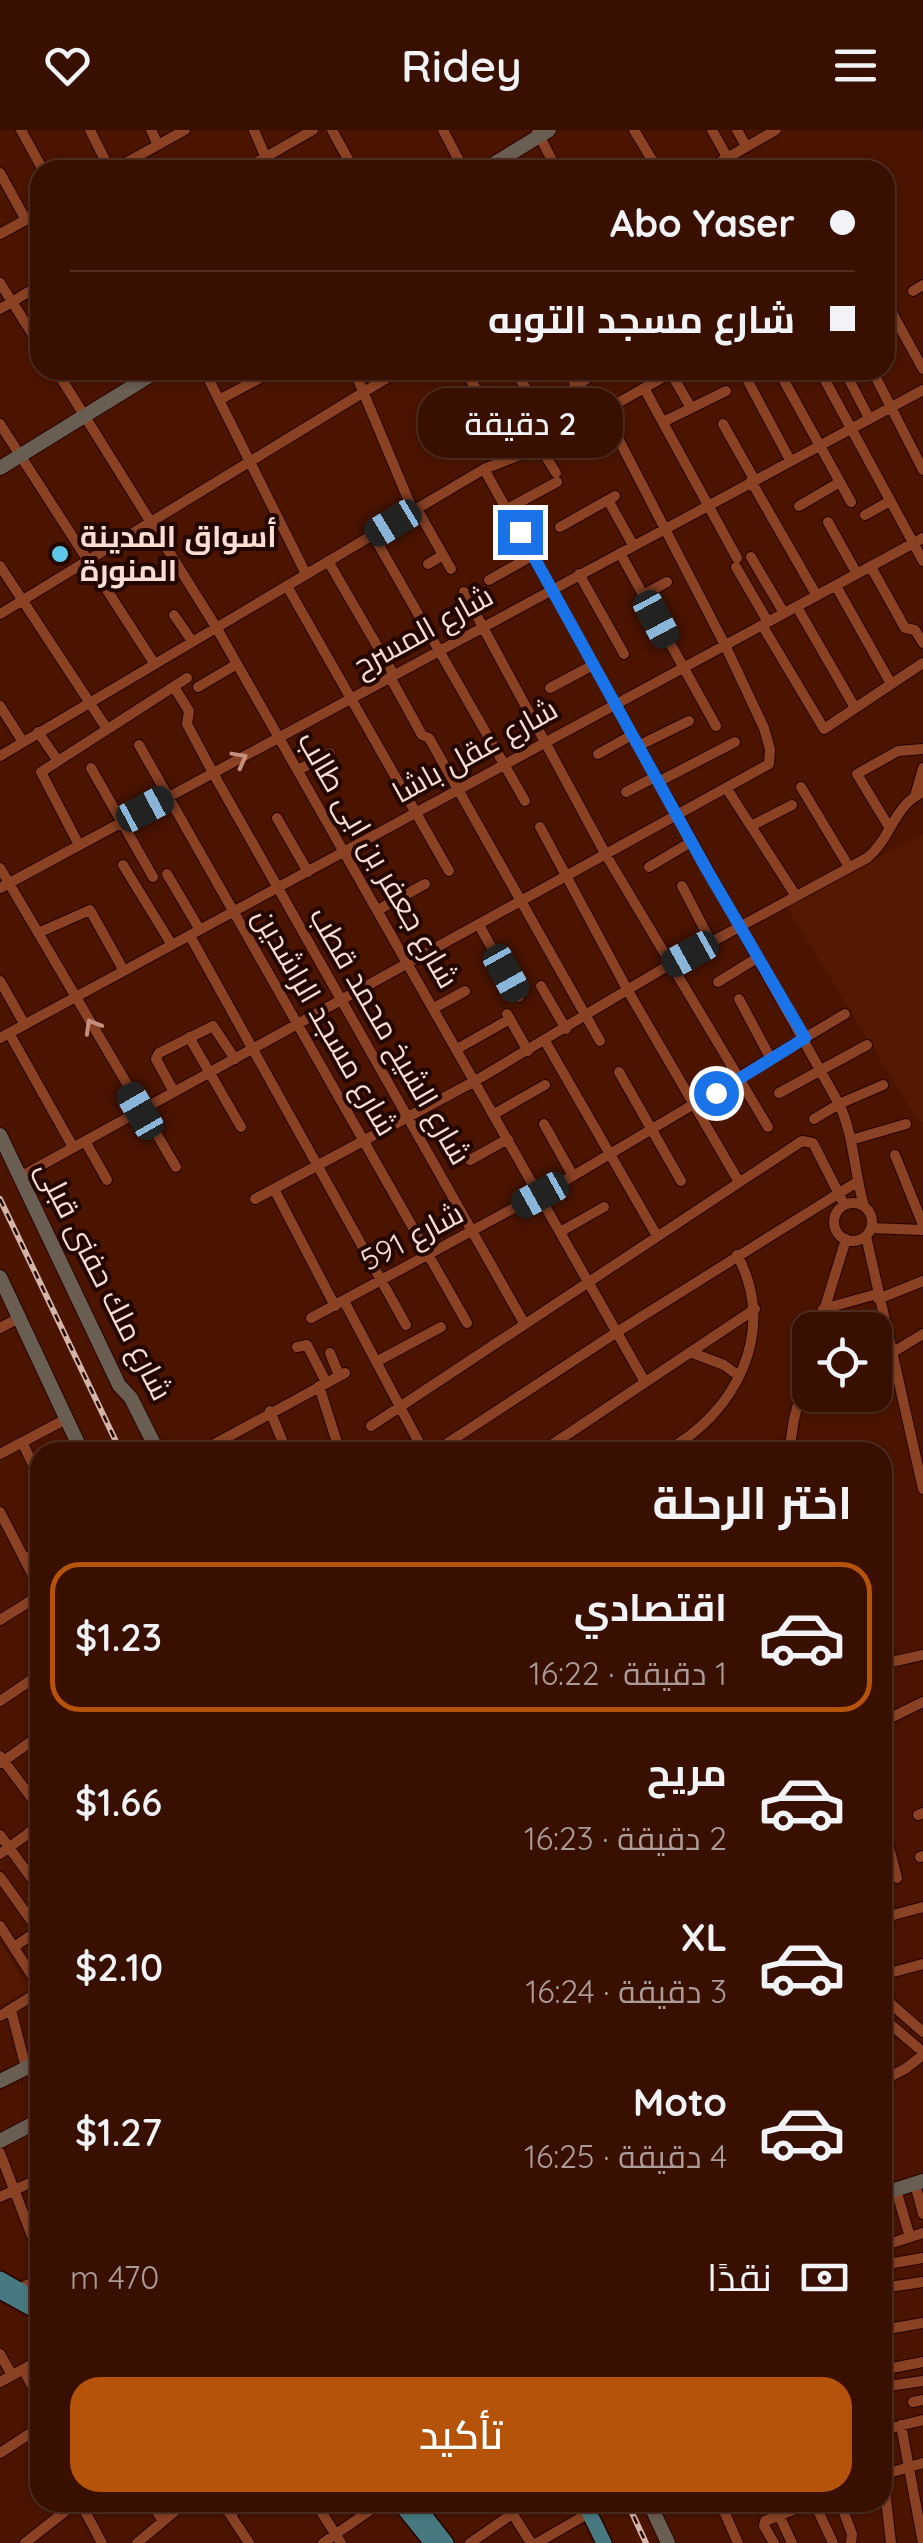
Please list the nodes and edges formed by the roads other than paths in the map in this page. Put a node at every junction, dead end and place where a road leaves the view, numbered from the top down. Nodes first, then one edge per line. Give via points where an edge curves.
1 (21, 130) edge
2 (90, 130) edge
3 (150, 130) edge
4 (185, 130) edge
5 (254, 130) edge
6 (313, 130) edge
7 (332, 130) edge
8 (443, 130) edge
9 (634, 130) edge
10 (712, 130) edge
11 (737, 130) edge
12 (776, 130) edge
13 (542, 132) edge
14 (158, 145) junction
15 (746, 146) junction
16 (266, 157) junction
17 (727, 158) junction
18 (38, 160) edge
19 (106, 160) edge
20 (130, 160) edge
21 (261, 160) edge
22 (267, 160) edge
23 (348, 160) edge
24 (459, 160) edge
25 (499, 160) edge
26 (554, 160) edge
27 (652, 160) edge
28 (724, 160) edge
29 (0, 173) edge
30 (30, 218) edge
31 (26, 220) junction
32 (0, 234) edge
33 (0, 283) edge
34 (30, 292) edge
35 (12, 302) junction
36 (0, 308) edge
37 (895, 318) edge
38 (30, 330) edge
39 (923, 368) edge
40 (63, 380) edge
41 (143, 380) edge
42 (209, 380) edge
43 (256, 380) edge
44 (358, 380) edge
45 (385, 380) edge
46 (471, 380) edge
47 (520, 380) edge
48 (573, 380) edge
49 (585, 380) edge
50 (659, 380) edge
51 (678, 380) edge
52 (747, 380) edge
53 (784, 380) edge
54 (825, 380) edge
55 (849, 380) edge
56 (877, 380) edge
57 (576, 386) junction
58 (644, 388) junction
59 (923, 390) edge
60 (726, 391) dead end
61 (364, 394) junction
62 (219, 400) junction
63 (890, 407) junction
64 (691, 408) junction
65 (604, 411) junction
66 (541, 412) junction
67 (85, 416) junction
68 (869, 418) junction
69 (663, 422) junction
70 (0, 424) edge
71 (724, 424) dead end
72 (850, 428) junction
73 (504, 438) junction
74 (819, 444) junction
75 (540, 448) junction
76 (20, 456) junction
77 (515, 456) junction
78 (790, 460) junction
79 (250, 462) junction
80 (0, 468) edge
81 (484, 469) junction
82 (923, 470) edge
83 (752, 480) junction
84 (840, 482) junction
85 (890, 501) junction
86 (851, 502) dead end
87 (708, 504) junction
88 (799, 506) dead end
89 (507, 509) junction
90 (415, 510) junction
91 (865, 515) dead end
92 (828, 522) dead end
93 (152, 523) junction
94 (560, 526) dead end
95 (663, 528) junction
96 (372, 535) junction
97 (918, 541) edge
98 (633, 546) junction
99 (620, 552) junction
100 (444, 554) junction
101 (532, 556) junction
102 (751, 557) dead end
103 (88, 561) junction
104 (328, 561) junction
105 (923, 561) edge
106 (428, 564) dead end
107 (0, 566) edge
108 (871, 567) junction
109 (452, 569) dead end
110 (306, 574) junction
111 (579, 574) junction
112 (857, 574) junction
113 (489, 580) dead end
114 (667, 582) dead end
115 (286, 586) junction
116 (836, 586) junction
117 (551, 589) junction
118 (464, 592) dead end
119 (643, 595) junction
120 (816, 596) junction
121 (22, 601) junction
122 (796, 607) junction
123 (784, 613) junction
124 (0, 614) edge
125 (174, 615) dead end
126 (765, 623) junction
127 (482, 626) junction
128 (216, 627) junction
129 (192, 642) junction
130 (923, 643) edge
131 (725, 644) junction
132 (438, 650) junction
133 (624, 654) dead end
134 (154, 663) junction
135 (923, 663) edge
136 (237, 664) junction
137 (593, 665) junction
138 (683, 668) junction
139 (392, 676) junction
140 (187, 678) dead end
141 (890, 682) junction
142 (174, 687) junction
143 (198, 687) dead end
144 (550, 688) dead end
145 (350, 700) junction
146 (89, 702) junction
147 (614, 704) junction
148 (0, 706) edge
149 (854, 706) junction
150 (689, 720) dead end
151 (716, 726) dead end
152 (107, 730) junction
153 (38, 732) junction
154 (280, 738) junction
155 (635, 741) junction
156 (23, 742) junction
157 (542, 742) junction
158 (735, 742) dead end
159 (139, 745) dead end
160 (923, 748) edge
161 (330, 753) dead end
162 (598, 754) dead end
163 (0, 756) edge
164 (58, 761) junction
165 (504, 763) junction
166 (91, 768) dead end
167 (923, 768) edge
168 (298, 770) junction
169 (213, 773) junction
170 (656, 779) junction
171 (801, 787) dead end
172 (458, 788) junction
173 (727, 789) junction
174 (626, 792) dead end
175 (919, 794) edge
176 (168, 796) junction
177 (526, 801) dead end
178 (792, 805) dead end
179 (415, 812) junction
180 (677, 816) junction
181 (277, 818) dead end
182 (122, 822) junction
183 (750, 826) junction
184 (540, 827) dead end
185 (889, 827) junction
186 (691, 842) junction
187 (79, 845) junction
188 (345, 852) junction
189 (606, 855) junction
190 (123, 865) dead end
191 (649, 867) dead end
192 (849, 867) junction
193 (0, 868) edge
194 (449, 870) dead end
195 (308, 872) junction
196 (167, 874) dead end
197 (153, 877) dead end
198 (566, 877) junction
199 (425, 884) dead end
200 (4, 885) edge
201 (682, 886) dead end
202 (278, 888) junction
203 (796, 896) junction
204 (521, 902) junction
205 (378, 910) junction
206 (234, 912) junction
207 (479, 925) junction
208 (738, 926) junction
209 (38, 933) junction
210 (195, 933) junction
211 (710, 942) junction
212 (172, 946) junction
213 (758, 958) junction
214 (409, 963) junction
215 (669, 965) junction
216 (124, 971) junction
217 (0, 981) edge
218 (718, 982) dead end
219 (541, 986) dead end
220 (465, 991) dead end
221 (628, 991) junction
222 (519, 997) dead end
223 (75, 998) junction
224 (738, 998) dead end
225 (341, 1000) junction
226 (434, 1008) junction
227 (845, 1014) dead end
228 (586, 1017) junction
229 (25, 1024) junction
230 (298, 1024) junction
231 (566, 1029) junction
232 (4, 1035) edge
233 (189, 1038) junction
234 (805, 1038) junction
235 (545, 1040) junction
236 (600, 1041) dead end
237 (867, 1044) dead end
238 (457, 1048) junction
239 (252, 1049) junction
240 (528, 1050) junction
241 (235, 1059) junction
242 (771, 1059) junction
243 (820, 1068) junction
244 (619, 1072) dead end
245 (209, 1073) junction
246 (738, 1079) junction
247 (475, 1081) junction
248 (545, 1085) dead end
249 (884, 1085) dead end
250 (174, 1092) junction
251 (779, 1093) dead end
252 (839, 1104) junction
253 (694, 1106) junction
254 (140, 1111) junction
255 (494, 1114) junction
256 (407, 1117) junction
257 (814, 1119) dead end
258 (544, 1124) dead end
259 (906, 1124) dead end
260 (768, 1126) dead end
261 (240, 1127) dead end
262 (652, 1130) junction
263 (0, 1135) edge
264 (508, 1139) junction
265 (364, 1140) junction
266 (851, 1140) junction
267 (85, 1141) junction
268 (73, 1148) junction
269 (610, 1155) junction
270 (895, 1155) dead end
271 (470, 1160) dead end
272 (317, 1165) junction
273 (176, 1167) dead end
274 (573, 1176) junction
275 (20, 1177) junction
276 (108, 1180) dead end
277 (681, 1181) dead end
278 (739, 1182) junction
279 (857, 1182) junction
280 (274, 1189) junction
281 (838, 1192) junction
282 (540, 1195) junction
283 (254, 1199) dead end
284 (844, 1204) junction
285 (864, 1206) junction
286 (604, 1207) dead end
287 (923, 1228) edge
288 (473, 1232) junction
289 (560, 1232) junction
290 (868, 1232) junction
291 (657, 1236) junction
292 (846, 1240) junction
293 (738, 1255) junction
294 (430, 1256) junction
295 (0, 1277) edge
296 (382, 1281) junction
297 (589, 1282) junction
298 (923, 1282) edge
299 (877, 1297) junction
300 (340, 1303) junction
301 (755, 1309) junction
302 (823, 1309) junction
303 (822, 1312) edge
304 (880, 1312) edge
305 (21, 1317) junction
306 (311, 1318) dead end
307 (467, 1323) dead end
308 (524, 1324) junction
309 (406, 1326) dead end
310 (441, 1327) dead end
311 (0, 1328) edge
312 (618, 1332) junction
313 (923, 1334) edge
314 (298, 1347) dead end
315 (690, 1352) junction
316 (892, 1353) edge
317 (330, 1354) dead end
318 (892, 1360) edge
319 (376, 1362) junction
320 (739, 1376) junction
321 (645, 1382) junction
322 (323, 1384) junction
323 (400, 1407) junction
324 (270, 1411) junction
325 (797, 1412) edge
326 (66, 1419) junction
327 (371, 1426) dead end
328 (917, 1437) edge
329 (223, 1438) junction
330 (686, 1440) joint
331 (22, 1442) junction
332 (77, 1442) edge
333 (153, 1442) edge
334 (216, 1442) edge
335 (225, 1442) edge
336 (282, 1442) edge
337 (338, 1442) edge
338 (419, 1442) edge
339 (449, 1442) edge
340 (556, 1442) edge
341 (682, 1442) edge
342 (790, 1442) edge
343 (0, 1454) edge
344 (30, 1458) edge
345 (923, 1489) edge
346 (0, 1512) edge
347 (30, 1557) edge
348 (24, 1560) junction
349 (30, 1572) edge
350 (30, 1598) edge
351 (1, 1616) edge
352 (923, 1655) edge
353 (892, 1662) edge
354 (30, 1681) edge
355 (0, 1701) edge
356 (923, 1702) edge
357 (892, 1717) edge
358 (30, 1742) edge
359 (1, 1761) edge
360 (30, 1797) edge
361 (30, 1832) edge
362 (0, 1836) edge
363 (4, 1851) edge
364 (892, 1870) edge
365 (0, 1877) edge
366 (897, 1878) dead end
367 (30, 1879) edge
368 (923, 1907) edge
369 (892, 1915) edge
370 (30, 1918) edge
371 (0, 1926) edge
372 (30, 1936) edge
373 (14, 1948) junction
374 (923, 1964) edge
375 (30, 1966) edge
376 (27, 1968) junction
377 (892, 1972) edge
378 (30, 1973) edge
379 (30, 1996) edge
380 (892, 2005) edge
381 (6, 2013) edge
382 (892, 2025) edge
383 (923, 2032) edge
384 (923, 2054) edge
385 (30, 2058) edge
386 (30, 2066) edge
387 (892, 2076) edge
388 (0, 2081) edge
389 (30, 2125) edge
390 (0, 2141) edge
391 (0, 2153) edge
392 (30, 2183) edge
393 (919, 2183) edge
394 (14, 2190) junction
395 (892, 2191) edge
396 (0, 2197) edge
397 (892, 2198) edge
398 (923, 2214) edge
399 (30, 2231) edge
400 (923, 2233) edge
401 (910, 2237) junction
402 (892, 2242) edge
403 (923, 2258) edge
404 (892, 2263) edge
405 (0, 2279) edge
406 (923, 2282) edge
407 (30, 2284) edge
408 (892, 2287) edge
409 (18, 2290) junction
410 (0, 2291) edge
411 (30, 2297) edge
412 (30, 2308) edge
413 (923, 2323) edge
414 (892, 2328) edge
415 (0, 2354) edge
416 (923, 2362) edge
417 (30, 2365) edge
418 (892, 2368) edge
419 (23, 2369) junction
420 (12, 2375) junction
421 (0, 2382) edge
422 (923, 2382) edge
423 (30, 2383) edge
424 (892, 2385) edge
425 (923, 2420) edge
426 (901, 2425) junction
427 (892, 2427) edge
428 (30, 2434) edge
429 (0, 2453) edge
430 (923, 2463) edge
431 (909, 2467) junction
432 (892, 2470) edge
433 (66, 2512) edge
434 (85, 2512) edge
435 (157, 2512) edge
436 (174, 2512) edge
437 (233, 2512) edge
438 (321, 2512) edge
439 (370, 2512) edge
440 (407, 2512) edge
441 (422, 2512) edge
442 (581, 2512) edge
443 (589, 2512) edge
444 (654, 2512) edge
445 (724, 2512) edge
446 (774, 2512) edge
447 (787, 2512) edge
448 (819, 2512) edge
449 (844, 2512) edge
450 (888, 2512) edge
451 (230, 2514) joint
452 (512, 2514) joint
453 (776, 2516) junction
454 (920, 2516) edge
455 (163, 2521) junction
456 (338, 2539) edge
457 (24, 2543) edge
458 (102, 2543) edge
459 (136, 2543) edge
460 (249, 2543) edge
461 (323, 2543) edge
462 (432, 2543) edge
463 (446, 2543) edge
464 (470, 2543) edge
465 (534, 2543) edge
466 (604, 2543) edge
467 (668, 2543) edge
468 (738, 2543) edge
469 (774, 2543) edge
470 (792, 2543) edge
471 (833, 2543) edge
472 (850, 2543) edge
473 (891, 2543) edge
474 (923, 2543) edge

1 - 18 street
2 - 19 street
3 - 14 street
4 - 14 street
5 - 16 street
6 - 16 street
7 - 23 street
8 - 24 street
9 - 27 street
10 - 17 street
11 - 15 street
12 - 15 street
13 - 25 street
13 - 26 street
14 - 20 street
15 - 17 street
16 - 21 street
16 - 22 street
17 - 28 street
29 - 31 street
30 - 31 street
31 - 32 street
33 - 35 street
34 - 35 street
35 - 36 street
35 - 38 street
37 - 39 street
40 - 67 street, شارع جعفر بن ابى طالب
41 - 67 street
42 - 62 street
43 - 62 street
44 - 61 street
45 - 61 street
46 - 73 street
47 - 66 street
48 - 57 street
49 - 57 street
50 - 58 street
51 - 64 street
52 - 78 street
53 - 74 street
54 - 72 street
55 - 68 street
56 - 63 street
57 - 66 street
58 - 65 street
58 - 69 street
59 - 63 street, شارع المسرح
60 - 64 street
61 - 79 street
61 - 90 street
62 - 79 street
63 - 68 street, شارع المسرح
63 - 82 street
64 - 69 street
65 - 75 street
65 - 95 street
66 - 73 street
67 - 76 street
67 - 93 street, شارع جعفر بن ابى طالب
68 - 72 street, شارع المسرح
69 - 87 street
70 - 76 street
71 - 83 street
72 - 74 street, شارع المسرح
72 - 85 street
73 - 77 street
74 - 78 street, شارع المسرح
74 - 84 street
75 - 77 street
75 - 89 street via 556,478
76 - 80 street
76 - 103 street
77 - 81 street
78 - 83 street, شارع المسرح
79 - 93 street
79 - 110 street
81 - 89 street
81 - 90 street
83 - 87 street, شارع المسرح
83 - 120 street
84 - 86 street
84 - 88 street
85 - 91 street
85 - 97 street
87 - 95 street, شارع المسرح
87 - 126 street
89 - 101 street
90 - 96 street
90 - 100 street
92 - 112 street
93 - 103 street
93 - 128 street, شارع جعفر بن ابى طالب
94 - 98 street via 612,498
95 - 98 street, شارع المسرح
95 - 131 street
96 - 104 street
96 - 132 street
97 - 105 street
97 - 108 street, شارع عقل باشا
98 - 99 street, شارع المسرح
99 - 111 street, شارع المسرح
99 - 119 street
100 - 106 street
100 - 109 street
101 - 113 street
101 - 117 street
102 - 123 street
103 - 121 street
103 - 134 street
104 - 110 street
104 - 139 street
107 - 121 street
108 - 112 street, شارع عقل باشا
108 - 130 street via 905,628
110 - 115 street
111 - 117 street, شارع المسرح
111 - 133 street
112 - 116 street, شارع عقل باشا
114 - 119 street
115 - 128 street
115 - 145 street
116 - 120 street, شارع عقل باشا
116 - 141 street
117 - 127 street, شارع المسرح
117 - 137 street
118 - 127 street
119 - 138 street
120 - 122 street, شارع عقل باشا
121 - 124 street
121 - 146 street
122 - 123 street, شارع عقل باشا
122 - 149 street
123 - 126 street, شارع عقل باشا
125 - 129 street
126 - 131 street, شارع عقل باشا
126 - 149 street via 822,728
127 - 132 street, شارع المسرح
127 - 157 street
128 - 129 street
128 - 136 street, شارع جعفر بن ابى طالب
129 - 134 street
131 - 138 street, شارع عقل باشا
131 - 173 street via 770,749 769,764
132 - 139 street, شارع المسرح
132 - 165 street
134 - 146 street
135 - 141 street
136 - 143 street
136 - 154 street, شارع جعفر بن ابى طالب
137 - 144 street
137 - 147 street
138 - 147 street, شارع عقل باشا
138 - 151 street
139 - 145 street, شارع المسرح
139 - 172 street
140 - 142 street
141 - 149 street
142 - 152 street
142 - 169 street, شارع الشيخ محمد قطب
145 - 154 street, شارع المسرح
145 - 179 street
146 - 152 street
146 - 153 street
147 - 155 street
147 - 157 street, شارع عقل باشا
148 - 156 street
150 - 155 street
152 - 164 street
153 - 156 street
153 - 164 street
154 - 168 street, شارع جعفر بن ابى طالب
169 -> 154 street, شارع المسرح
155 - 162 street
155 - 170 street
156 - 163 street
157 - 165 street, شارع عقل باشا
157 - 189 street
158 - 170 street
159 - 176 street, شارع مسجد الراشدين
160 - 185 street via 898,752 858,774
161 - 168 street
164 - 187 street via 41,775
165 - 172 street, شارع عقل باشا
165 - 177 street
166 - 182 street
167 - 175 street
168 - 188 street, شارع جعفر بن ابى طالب
169 - 176 street, شارع المسرح
169 - 202 street, شارع الشيخ محمد قطب
170 - 174 street
170 - 180 street
171 - 192 street
172 - 179 street, شارع عقل باشا
172 - 204 street
173 - 180 street
173 - 183 street
175 - 185 street
176 - 182 street, شارع المسرح
176 - 206 street, شارع مسجد الراشدين
178 - 183 street
179 - 188 street, شارع عقل باشا
179 - 194 street
180 - 186 street
180 - 189 street
181 - 195 street
182 - 187 street, شارع المسرح
182 - 197 street
183 - 203 street
184 - 198 street
185 - 192 street via 876,850
186 - 191 street
186 - 208 street
187 - 200 street, شارع المسرح
188 - 195 street, شارع عقل باشا
188 - 205 street, شارع جعفر بن ابى طالب
189 - 198 street
189 - 215 street
190 - 212 street
192 - 203 street
193 - 200 street
195 - 202 street, شارع عقل باشا
196 - 210 street
198 - 204 street
198 - 221 street
199 - 205 street
200 - 209 street
201 - 211 street
202 - 206 street, شارع عقل باشا
202 - 225 street, شارع الشيخ محمد قطب
203 - 208 street
204 - 207 street
204 - 228 street
205 - 214 street, شارع جعفر بن ابى طالب
206 - 210 street, شارع عقل باشا
206 - 230 street, شارع مسجد الراشدين
207 - 214 street
207 - 222 street
208 - 211 street
208 - 213 street
209 - 216 street via 90,910
209 - 223 street
210 - 212 street, شارع عقل باشا
210 - 239 street
211 - 215 street
212 - 216 street, شارع عقل باشا
213 - 218 street
213 - 234 street
214 - 225 street
214 - 226 street, شارع جعفر بن ابى طالب
215 - 221 street
215 - 246 street
216 - 223 street, شارع عقل باشا
217 - 229 street
219 - 231 street
220 - 226 street
221 - 228 street
221 - 253 street
223 - 229 street, شارع عقل باشا
254 -> 223 street
224 - 242 street
225 - 230 street
225 - 256 street, شارع الشيخ محمد قطب
226 - 238 street, شارع جعفر بن ابى طالب
227 - 234 street, شارع 591
228 - 231 street
228 - 236 street
229 - 232 street, شارع عقل باشا
230 - 239 street
230 - 265 street, شارع مسجد الراشدين
231 - 235 street
232 - 268 street
233 - 241 street via 216,1027
233 - 245 street
233 - 250 street via 156,1056
234 - 242 street, شارع 591
234 - 243 street
235 - 240 street
235 - 269 street
237 - 243 street
238 - 240 street via 508,1016
238 - 247 street, شارع جعفر بن ابى طالب
239 - 241 street
239 - 272 street
240 - 247 street
241 - 245 street
242 - 246 street, شارع 591
243 - 251 street
243 - 252 street
244 - 262 street
245 - 250 street
245 - 261 street
246 - 253 street, شارع 591
246 - 260 street
247 - 255 street, شارع جعفر بن ابى طالب
247 - 256 street
248 - 255 street
249 - 252 street
250 - 254 street
252 - 257 street
252 - 266 street
253 - 262 street, شارع 591
253 - 278 street
254 - 267 street
254 - 273 street
255 - 264 street, شارع جعفر بن ابى طالب
256 - 265 street
256 - 288 street, شارع الشيخ محمد قطب
258 - 274 street
259 - 266 street
262 - 269 street, شارع 591
262 - 277 street
263 - 275 street, شارع ملك حفنى قبلى
264 - 271 street
264 - 282 street, شارع جعفر بن ابى طالب
265 - 272 street
265 - 294 street, شارع مسجد الراشدين
266 - 279 street
267 - 268 street
267 - 276 street
268 - 275 street
269 - 274 street, شارع 591
269 - 291 street
270 - 287 street
272 - 280 street
272 - 296 street
274 - 282 street, شارع 591
275 - 333 street, شارع ملك حفنى قبلى
278 - 281 street via 806,1139
278 - 291 street
279 - 281 street
279 - 285 street
280 - 283 street
280 - 300 street
281 - 284 street
281 - 293 street
282 - 288 street, شارع 591
282 - 289 street, شارع جعفر بن ابى طالب
284 - 285 street
284 - 292 street via 834,1222
285 - 290 street
286 - 289 street
287 - 290 street
288 - 294 street, شارع 591
288 - 308 street, شارع الشيخ محمد قطب
289 - 297 street, شارع جعفر بن ابى طالب
290 - 292 street
290 - 299 street
291 - 297 street
292 - 302 street
293 - 301 street
293 - 312 street
294 - 296 street, شارع 591
294 - 307 street, شارع مسجد الراشدين
295 - 305 street
296 - 300 street, شارع 591
296 - 309 street
297 - 308 street
297 - 312 street, شارع جعفر بن ابى طالب
298 - 299 street
299 - 302 street
299 - 304 street
300 - 306 street, شارع 591
300 - 319 street
301 - 315 street
301 - 320 street
302 - 303 street
305 - 311 street
305 - 326 street
308 - 323 street
310 - 319 street
312 - 321 street, شارع جعفر بن ابى طالب
312 - 339 street
313 - 316 street
314 - 322 street via 307,1345
315 - 320 street
315 - 321 street
317 - 322 street via 342,1374
318 - 328 street
319 - 323 street
320 - 330 street via 731,1396
321 - 340 street
322 - 324 street
322 - 337 street
323 - 327 street
323 - 338 street
324 - 329 street
324 - 336 street
325 - 342 street
326 - 331 street
326 - 332 street
328 - 345 street
329 - 334 street
329 - 335 street
330 - 341 street
331 - 343 street
331 - 344 street
346 - 348 street
347 - 348 street
348 - 349 street
350 - 351 street
352 - 353 street
354 - 355 street
356 - 357 street
358 - 359 street
359 - 360 street
361 - 363 street
362 - 363 street
363 - 367 street
364 - 366 street
365 - 370 street
368 - 369 street
371 - 373 street
372 - 373 street
373 - 376 street
374 - 377 street
375 - 376 street
376 - 378 street
379 - 381 street
380 - 383 street
381 - 385 street
382 - 384 street
384 - 387 street
386 - 388 street
389 - 390 street
391 - 394 street
392 - 394 street
393 - 395 street
393 - 398 street
394 - 396 street
394 - 399 street
397 - 401 street
400 - 401 street
401 - 402 street
403 - 404 street
405 - 409 main road
406 - 408 street
407 - 409 street
409 - 411 main road
410 - 412 main road
413 - 414 street
415 - 420 street
416 - 418 street
417 - 419 street
419 - 420 street
419 - 423 street
420 - 421 street
422 - 424 street
425 - 426 street
426 - 427 street
426 - 431 street
428 - 429 street
430 - 431 street
431 - 432 street
431 - 454 street
433 - 457 street
434 - 458 street
435 - 455 street
436 - 455 street
437 - 451 street
438 - 456 street
439 - 456 street
440 - 462 main road
441 - 463 main road
442 - 465 street
443 - 466 main road
444 - 467 street
445 - 468 street
446 - 453 street
447 - 453 street
448 - 471 street
449 - 472 street
450 - 473 street
451 - 460 street
452 - 464 street
452 - 465 street
453 - 469 street via 764,2524
453 - 470 street
454 - 474 street
455 - 459 street
456 - 461 street

